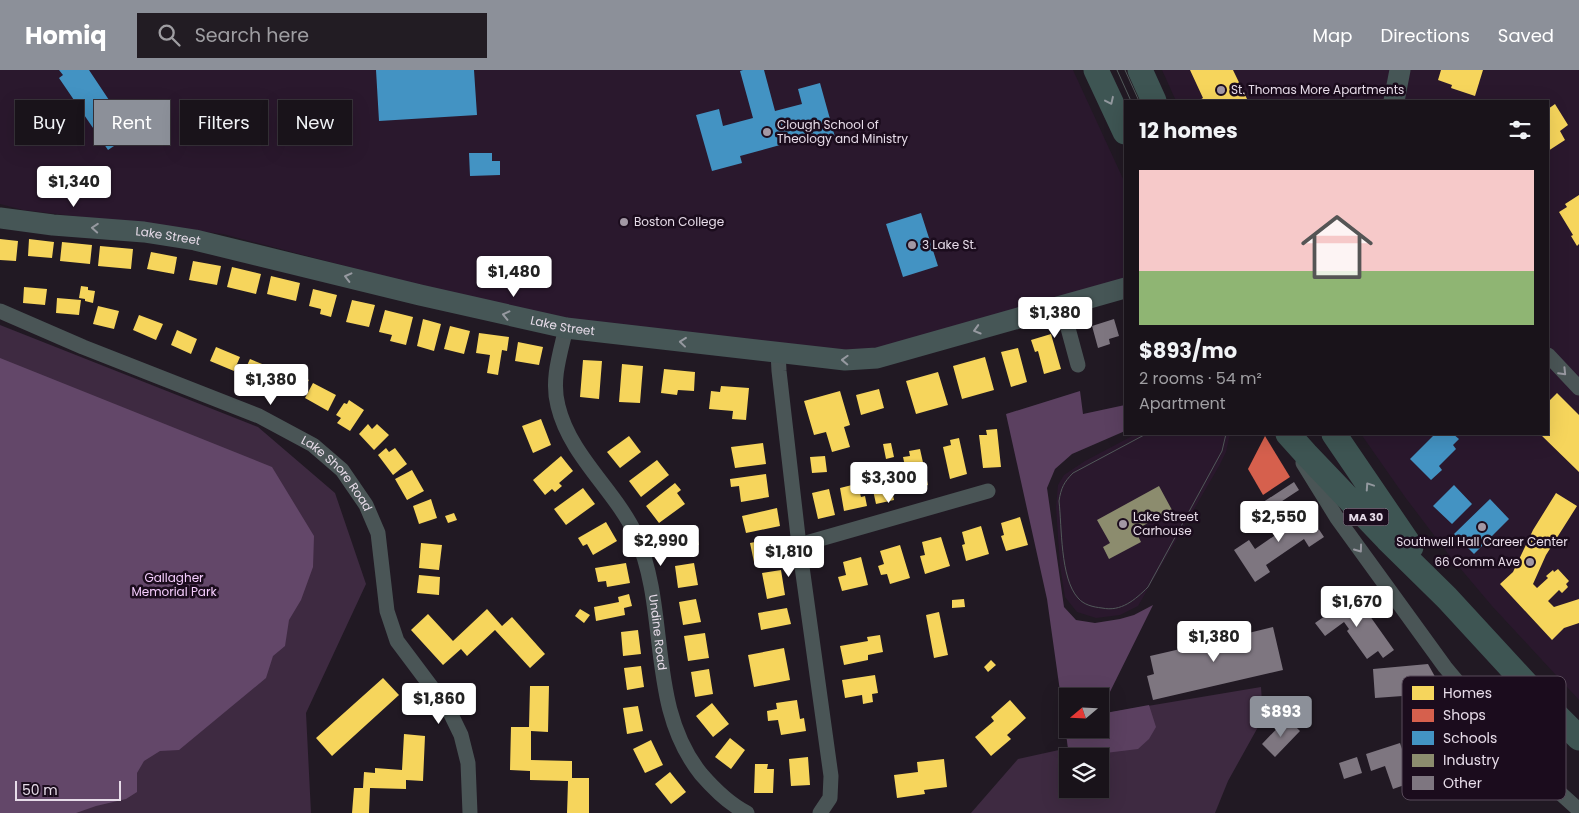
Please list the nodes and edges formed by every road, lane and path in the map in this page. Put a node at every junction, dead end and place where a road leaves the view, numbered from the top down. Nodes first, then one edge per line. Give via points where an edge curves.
1 (1096, 70) edge
2 (1140, 70) edge
3 (1400, 70) edge
4 (1154, 100) edge
5 (1394, 100) edge
6 (1124, 130) edge
7 (0, 218) edge
8 (1124, 288) edge
9 (1062, 306) junction
10 (0, 311) edge
11 (566, 328) junction
12 (778, 352) junction
13 (1549, 356) edge
14 (1078, 365) dead end
15 (1579, 388) edge
16 (1288, 435) edge
17 (1288, 435) edge
18 (1335, 435) edge
19 (988, 491) dead end
20 (799, 545) junction
21 (1446, 598) junction
22 (1451, 676) edge
23 (1519, 676) edge
24 (1566, 725) edge
25 (1579, 738) edge
26 (1566, 798) edge
27 (1579, 810) edge
28 (470, 813) edge
29 (747, 813) edge
30 (820, 813) edge

1 -> 6 main road
2 - 4 main road
3 - 5 street
11 -> 7 street, Lake Street via 196,240
8 - 9 street, Lake Street
9 -> 12 street, Lake Street via 877,358 845,360
9 - 14 street
10 - 28 street, Lake Shore Road via 259,416 313,445 342,470 366,505 378,533 387,611 397,641 444,700 462,735 468,763
12 -> 11 street, Lake Street
11 - 29 street, Undine Road via 556,374 557,406 569,434 626,515 637,538 653,602 665,688 674,726 686,753 706,780
12 - 20 street
13 -> 15 street
16 - 21 main road, MA 30
17 -> 22 street via 1337,518
21 -> 18 main road, MA 30
19 - 20 street
20 - 30 street via 832,781 830,798
21 - 23 main road, MA 30
24 - 25 main road, MA 30
26 -> 27 street

